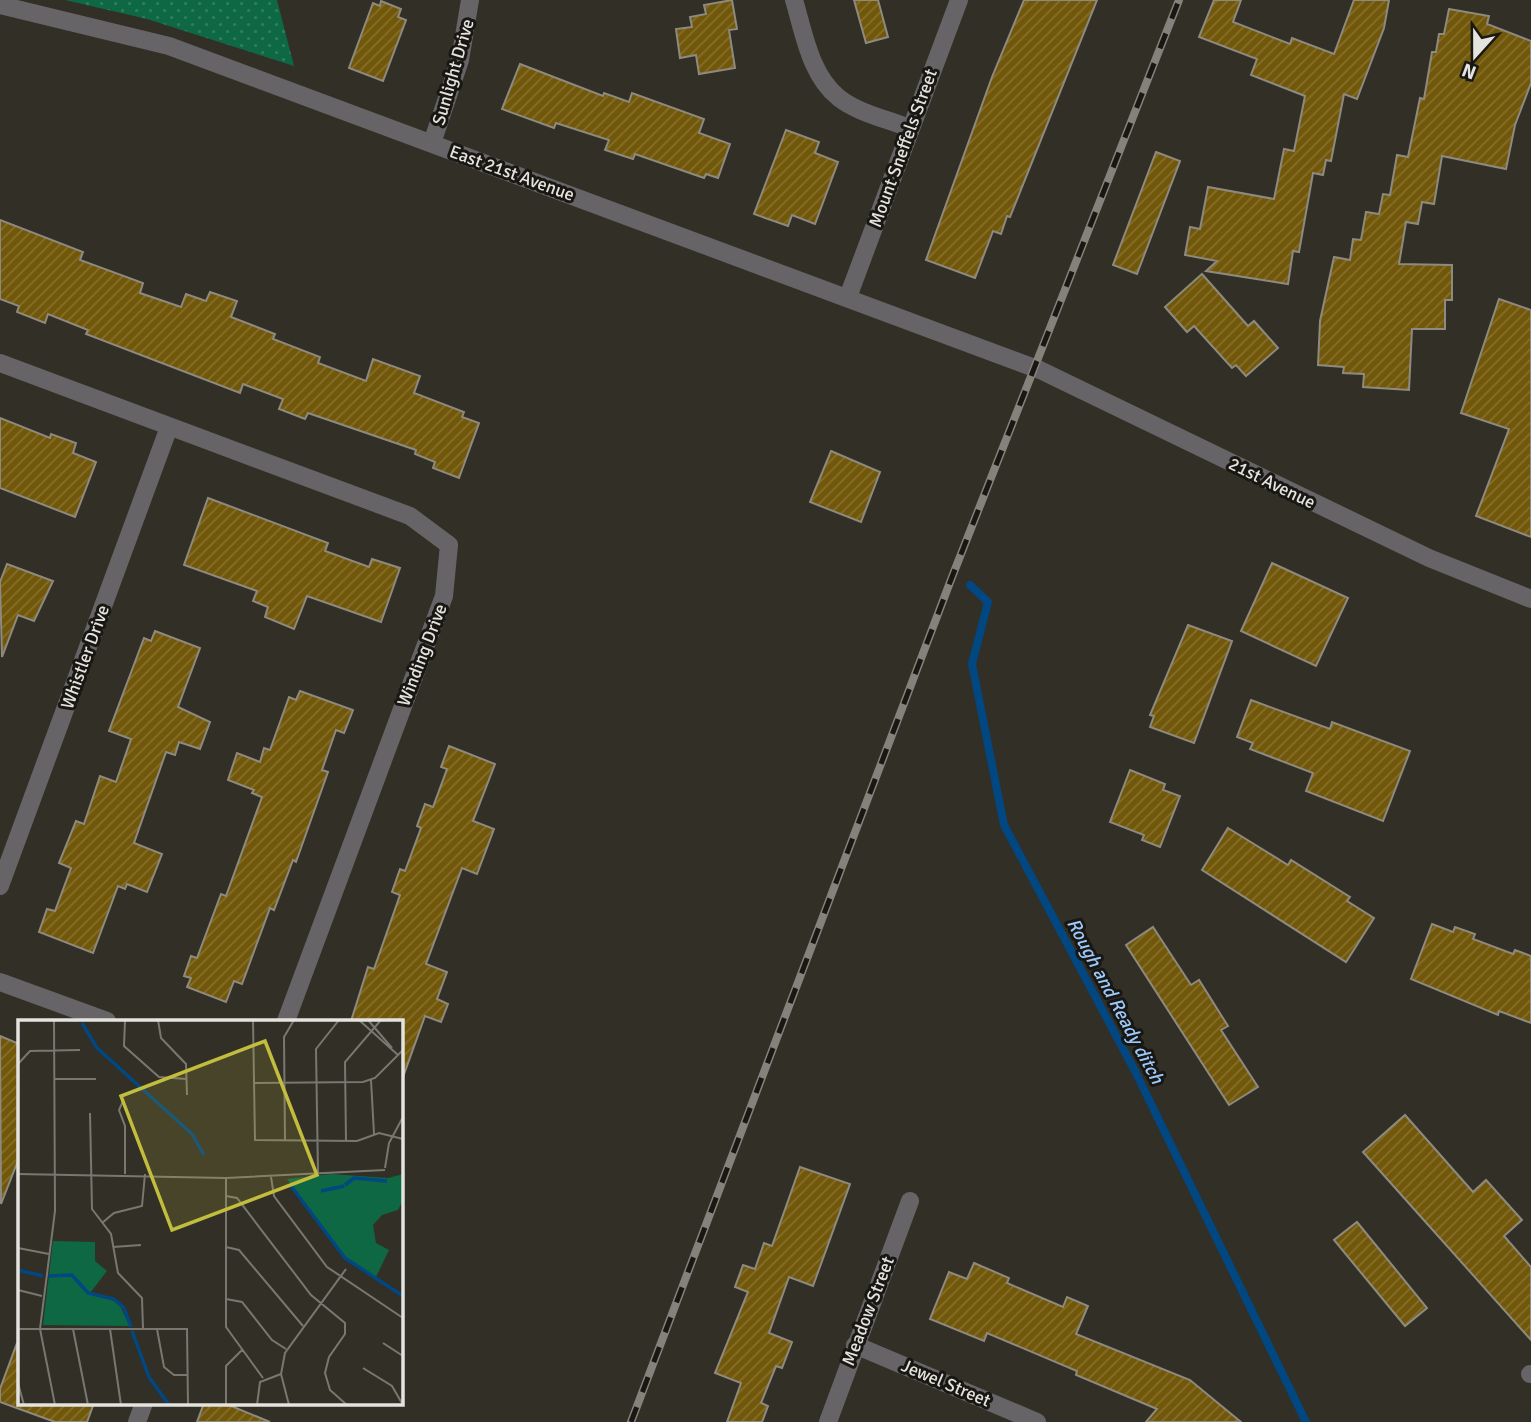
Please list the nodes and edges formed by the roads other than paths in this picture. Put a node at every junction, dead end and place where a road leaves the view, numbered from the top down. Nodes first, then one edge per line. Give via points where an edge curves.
1 (470, 0) edge
2 (794, 0) edge
3 (959, 0) edge
4 (0, 5) edge
5 (909, 128) junction
6 (432, 143) junction
7 (848, 297) junction
8 (1017, 361) joint
9 (0, 363) edge
10 (169, 427) junction
11 (1531, 598) edge
12 (0, 886) edge
13 (0, 982) edge
14 (104, 1020) edge
15 (286, 1020) edge
16 (910, 1201) dead end
17 (855, 1345) junction
18 (145, 1404) edge
19 (137, 1422) edge
20 (828, 1422) edge
21 (1037, 1422) edge

1 - 6 street, Sunlight Drive via 460,60
2 - 5 street via 816,70 838,98
3 - 5 street, Mount Sneffels Street
4 - 6 street, East 21st Avenue via 169,46
5 - 7 street, Mount Sneffels Street
6 - 7 street, East 21st Avenue
7 - 8 street, East 21st Avenue
8 - 11 street, 21st Avenue via 1429,558
9 - 10 street, Winding Drive
10 - 12 street, Whistler Drive
10 - 15 street, Winding Drive via 410,516 449,545 444,596
13 - 14 street
16 - 17 street, Meadow Street
17 - 20 street, Meadow Street
17 - 21 street, Jewel Street
18 - 19 street

